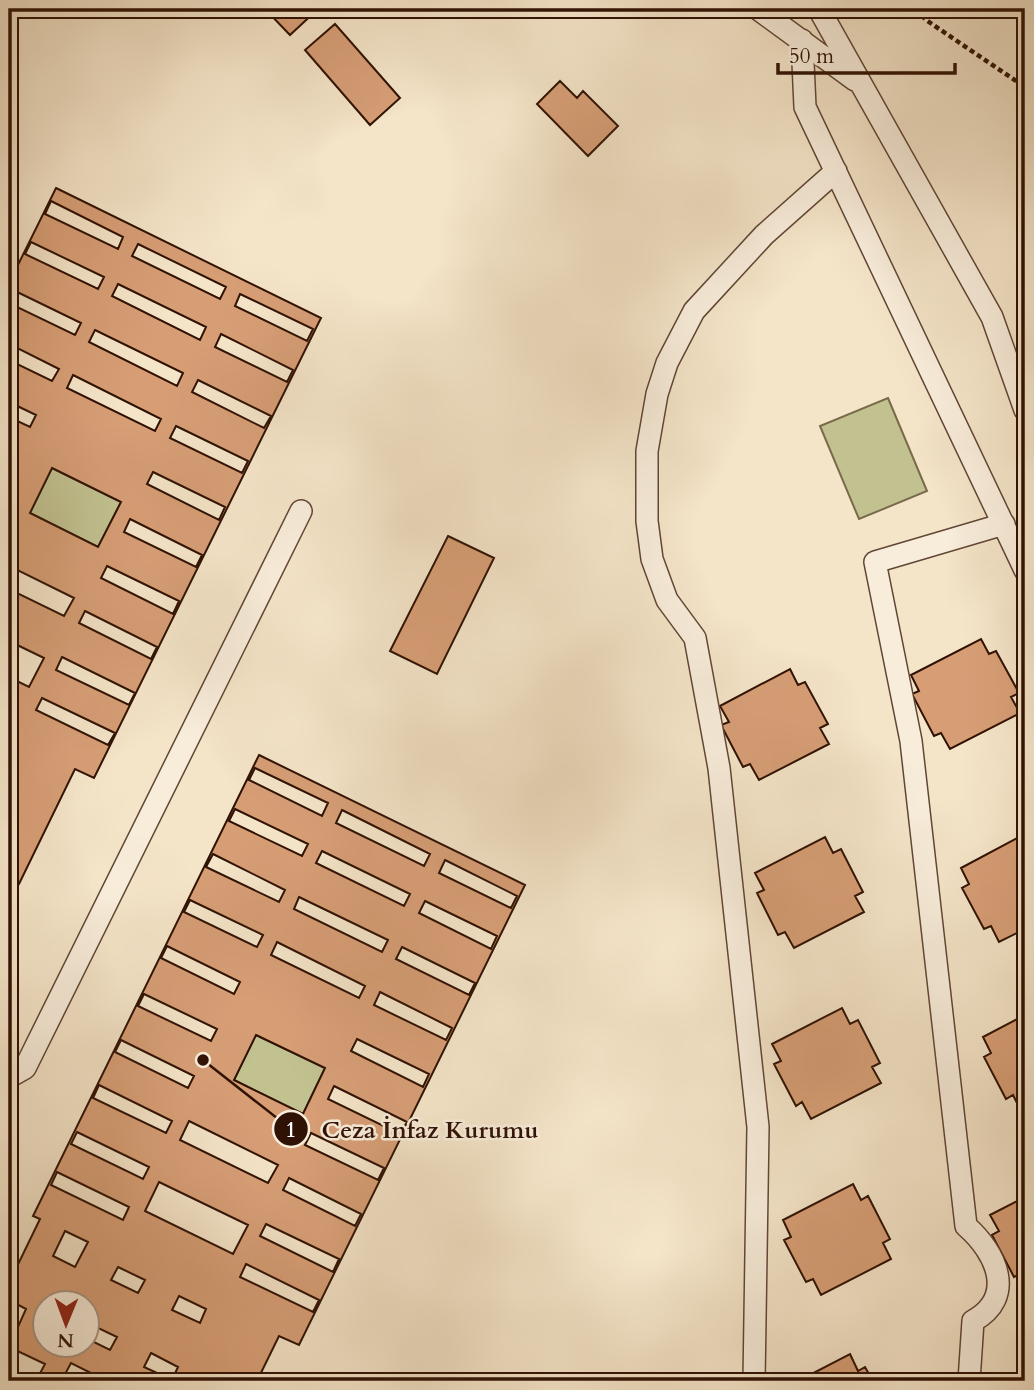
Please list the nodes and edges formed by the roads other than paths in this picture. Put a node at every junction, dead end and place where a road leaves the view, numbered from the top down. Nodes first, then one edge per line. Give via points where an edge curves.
1 (758, 9) edge
2 (819, 9) edge
3 (802, 40) junction
4 (862, 85) junction
5 (835, 171) junction
6 (1025, 410) edge
7 (301, 511) dead end
8 (1004, 524) junction
9 (1025, 570) edge
10 (9, 1077) edge
11 (754, 1381) edge
12 (969, 1381) edge

1 - 3 street
2 - 4 street
3 - 4 street
3 - 5 street via 805,107
4 - 6 street via 992,317
5 - 8 street
5 - 11 street via 764,235 694,311 667,363 647,451 652,559 667,600 695,638 719,768 758,1127
7 - 10 street via 25,1068
8 - 9 street
8 - 12 street via 875,562 911,741 966,1226 991,1254 999,1274 993,1303 973,1321

